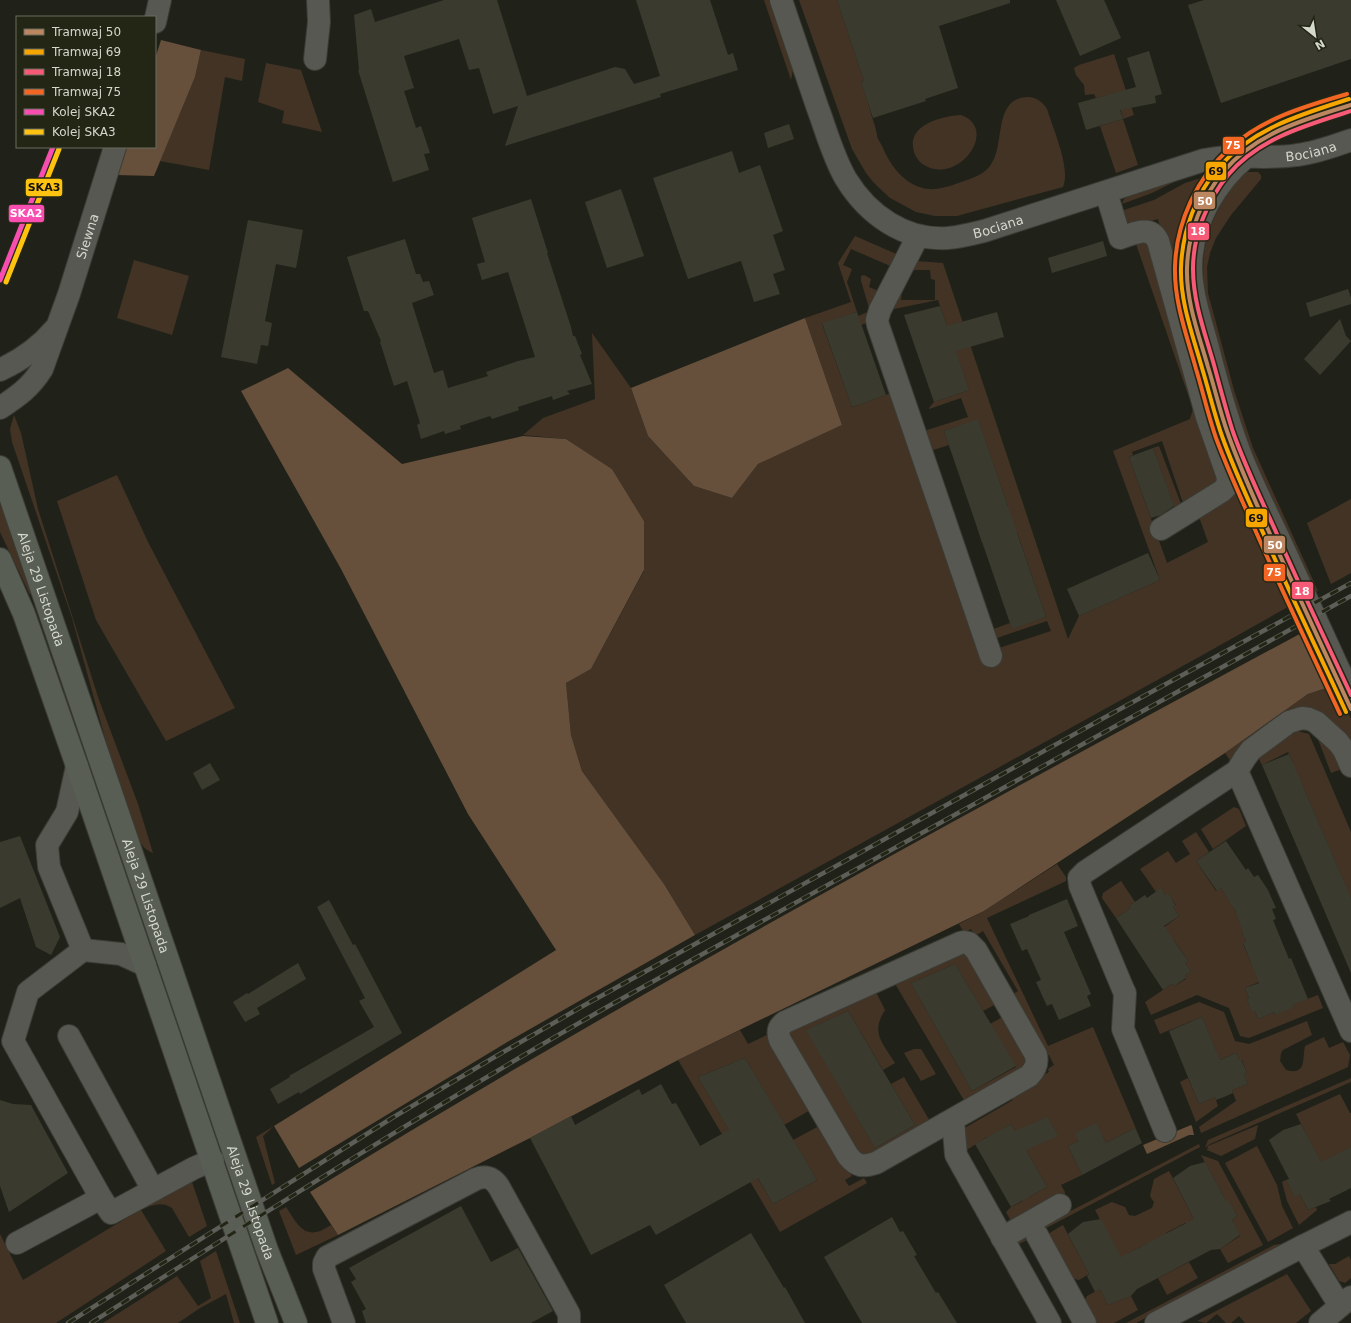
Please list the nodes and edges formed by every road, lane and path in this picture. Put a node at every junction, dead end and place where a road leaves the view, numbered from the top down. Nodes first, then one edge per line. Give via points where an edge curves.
1 (160, 0) edge
2 (318, 0) edge
3 (781, 0) edge
4 (156, 18) edge
5 (315, 59) dead end
6 (1351, 140) edge
7 (115, 148) edge
8 (1247, 156) junction
9 (1106, 192) junction
10 (918, 236) junction
11 (57, 326) junction
12 (0, 370) edge
13 (0, 408) edge
14 (0, 467) edge
15 (1161, 529) dead end
16 (0, 559) edge
17 (991, 656) dead end
18 (1351, 696) edge
19 (77, 766) junction
20 (1351, 766) edge
21 (1237, 772) junction
22 (83, 950) junction
23 (145, 965) junction
24 (1351, 1031) edge
25 (69, 1036) dead end
26 (953, 1120) junction
27 (1165, 1131) dead end
28 (213, 1160) junction
29 (153, 1190) junction
30 (101, 1198) junction
31 (1060, 1205) dead end
32 (1351, 1222) edge
33 (1037, 1235) dead end
34 (1002, 1238) junction
35 (18, 1243) dead end
36 (1303, 1246) junction
37 (1345, 1302) edge
38 (267, 1323) edge
39 (296, 1323) edge
40 (344, 1323) edge
41 (569, 1323) edge
42 (1050, 1323) edge
43 (1085, 1323) edge
44 (1156, 1323) edge
45 (1320, 1323) edge

1 - 4 street
2 - 5 street via 319,22
3 - 10 street, Bociana via 831,145 846,179 881,218 892,226
6 - 8 street, Bociana via 1297,156
7 - 11 street, Siewna
8 - 9 street, Bociana via 1204,160
8 - 18 street via 1221,182 1204,210 1192,257 1194,295 1222,399 1241,456
9 - 10 street, Bociana via 964,236
9 - 15 street via 1120,238 1147,231 1158,241 1207,417 1228,477 1227,486 1222,491
10 - 17 street via 877,320
11 - 12 street, Siewna via 28,355
11 - 13 street, Siewna via 47,359 36,379 25,392
14 - 39 main road, Aleja 29 Listopada via 267,1250
16 - 19 main road, Aleja 29 Listopada via 24,614
19 - 22 street via 67,812 47,845 49,867
19 - 23 main road, Aleja 29 Listopada
20 - 21 street via 1338,742 1316,722 1302,718 1289,722 1251,750
21 - 24 street
21 - 27 street via 1079,878 1080,886 1125,993 1123,1030
22 - 23 street via 121,954
22 - 30 street via 28,992 13,1041
23 - 28 main road, Aleja 29 Listopada
25 - 29 street
26 - 26 street via 1029,1076 1034,1071 1037,1060 976,950 969,943 960,943 785,1022 778,1030 780,1040 854,1163 860,1166 876,1163
26 - 34 street via 956,1155
28 - 29 street
28 - 38 main road, Aleja 29 Listopada
29 - 30 street via 111,1213
30 - 35 street
31 - 34 street
32 - 36 street
33 - 43 street
34 - 42 street
36 - 37 street
36 - 44 street
37 - 45 street
40 - 41 street via 324,1269 327,1257 476,1179 486,1177 492,1179 499,1187 569,1314

